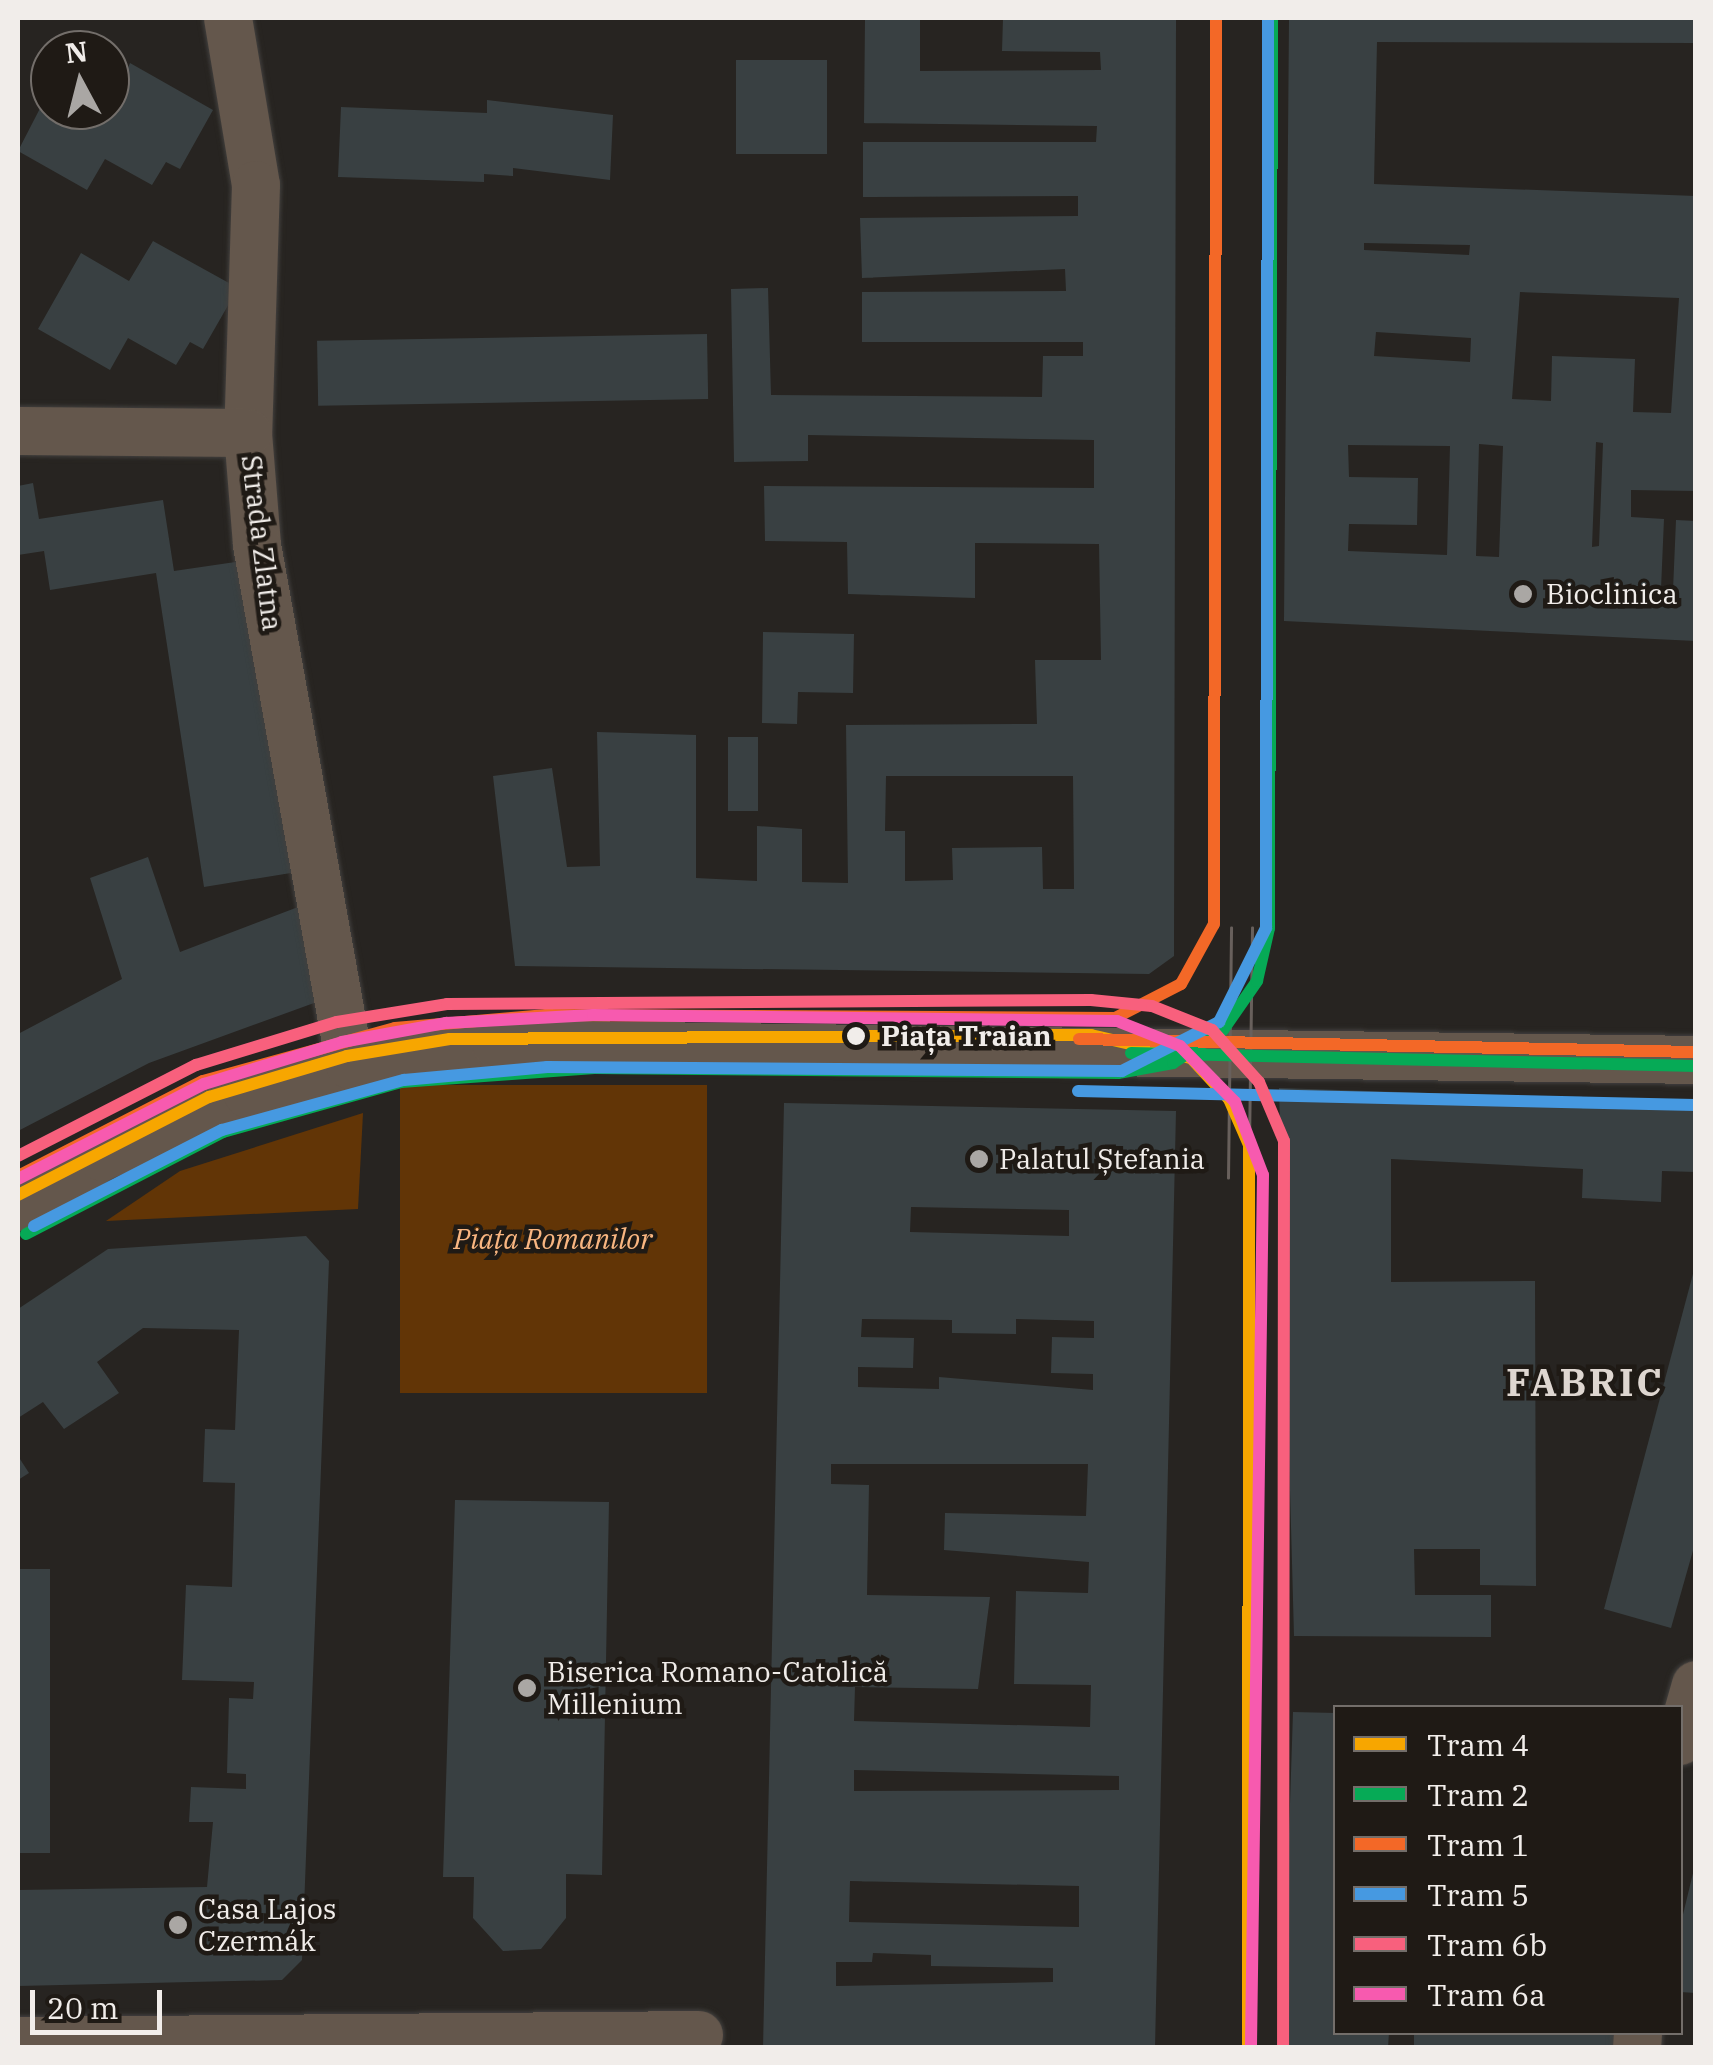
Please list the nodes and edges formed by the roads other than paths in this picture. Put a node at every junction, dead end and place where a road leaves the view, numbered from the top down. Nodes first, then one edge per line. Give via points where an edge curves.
1 (228, 18) edge
2 (18, 432) edge
3 (248, 433) junction
4 (1696, 1060) edge
5 (350, 1065) junction
6 (18, 1207) edge
7 (1696, 1685) edge
8 (1683, 1731) edge
9 (699, 2036) dead end
10 (18, 2042) edge
11 (347, 2043) edge

1 - 3 street, Strada Zlatna via 256,184
2 - 3 street
3 - 5 street, Strada Zlatna via 257,544
4 - 5 street via 546,1042
5 - 6 street via 189,1117
7 - 8 street
9 - 11 street
10 - 11 street

